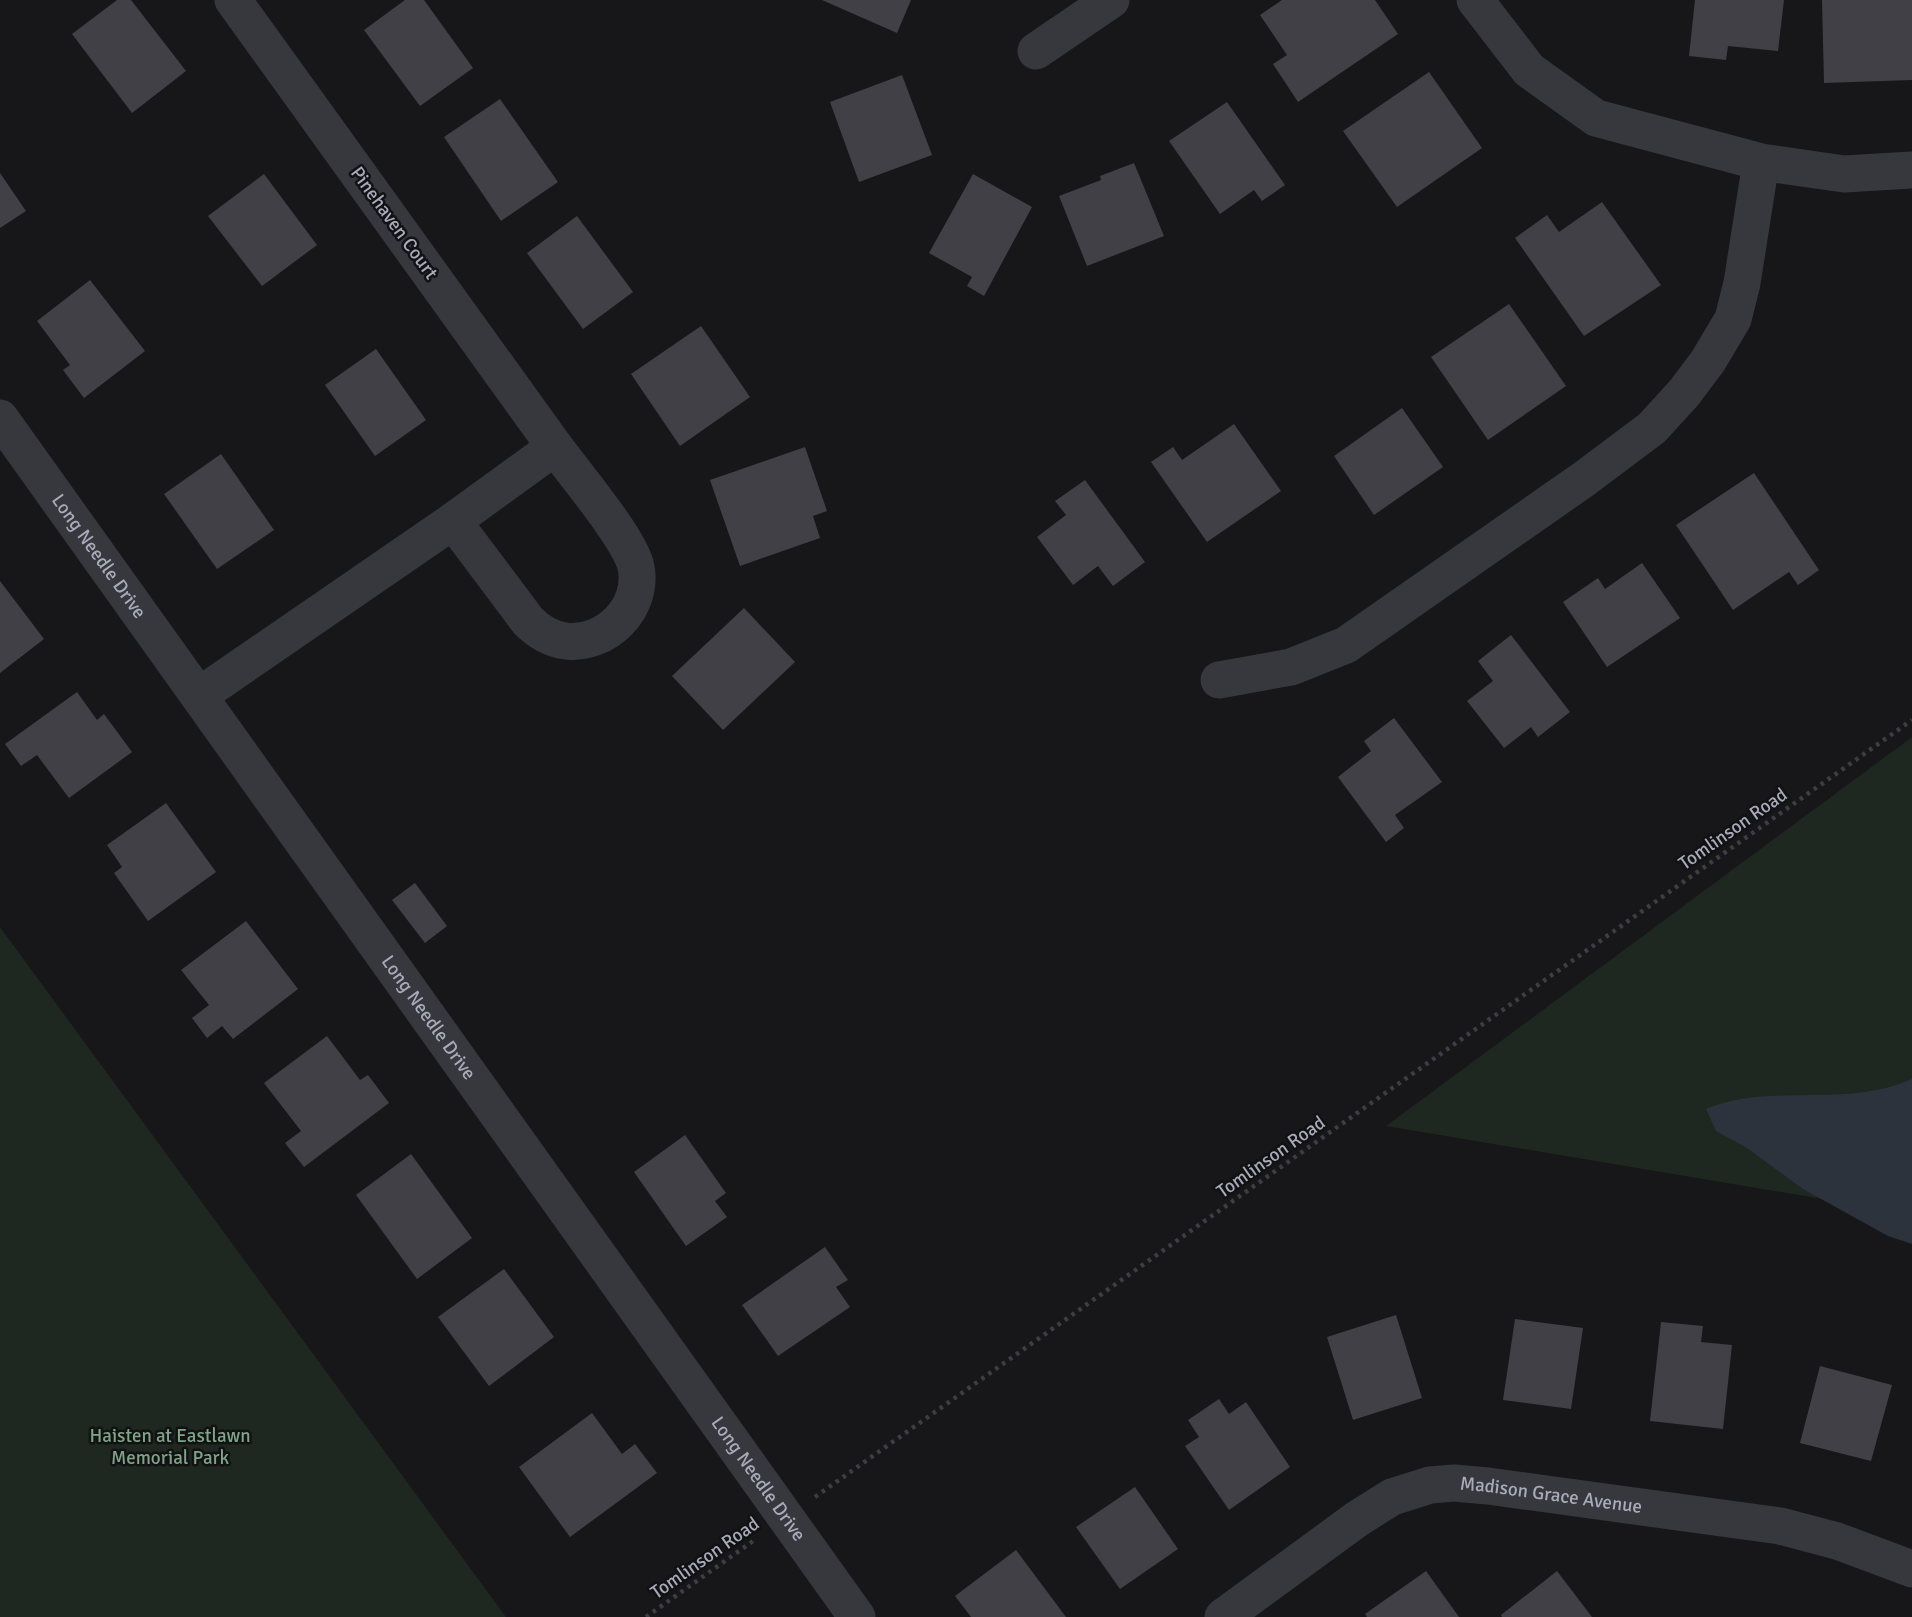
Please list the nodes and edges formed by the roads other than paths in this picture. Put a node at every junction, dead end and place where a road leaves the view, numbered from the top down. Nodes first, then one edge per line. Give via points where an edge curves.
1 (233, 0) edge
2 (1111, 0) edge
3 (1475, 0) edge
4 (1036, 51) dead end
5 (1761, 162) junction
6 (1912, 170) edge
7 (0, 418) edge
8 (555, 447) junction
9 (453, 521) junction
10 (1219, 680) dead end
11 (200, 695) junction
12 (1912, 1569) edge
13 (857, 1617) edge
14 (1223, 1617) edge

1 - 8 street, Pinehaven Court
2 - 4 street
3 - 5 street via 1529,70 1596,118
5 - 6 street via 1844,174
5 - 10 street via 1733,319 1685,393 1652,428 1346,645 1292,667
7 - 11 street, Long Needle Drive
8 - 9 street
8 - 9 street, Pinehaven Court via 625,542 635,566 634,596 628,610 603,634 565,641 527,621
9 - 11 street
11 - 13 street, Long Needle Drive
12 - 14 street, Madison Grace Avenue via 1780,1525 1454,1483 1409,1490 1374,1507

